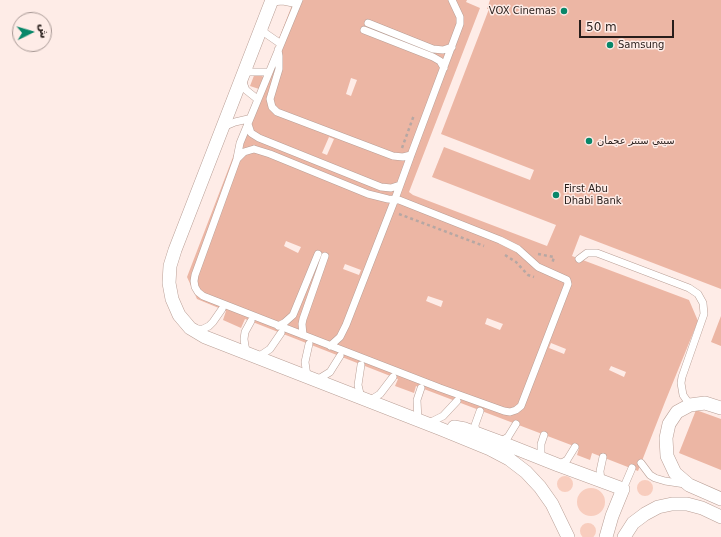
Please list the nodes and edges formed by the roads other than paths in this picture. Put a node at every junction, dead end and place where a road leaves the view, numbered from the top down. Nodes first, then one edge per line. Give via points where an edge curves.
1 (452, 0) edge
2 (272, 1) edge
3 (296, 1) edge
4 (368, 23) dead end
5 (262, 26) junction
6 (364, 30) dead end
7 (278, 42) dead end
8 (452, 47) junction
9 (278, 50) junction
10 (444, 68) junction
11 (266, 72) dead end
12 (243, 75) junction
13 (256, 98) dead end
14 (248, 121) junction
15 (223, 127) junction
16 (411, 155) junction
17 (237, 159) junction
18 (400, 185) junction
19 (395, 199) junction
20 (580, 259) dead end
21 (222, 309) dead end
22 (251, 321) dead end
23 (190, 328) junction
24 (279, 329) junction
25 (303, 335) junction
26 (309, 344) dead end
27 (330, 346) junction
28 (252, 355) junction
29 (340, 356) dead end
30 (361, 365) dead end
31 (393, 377) dead end
32 (312, 378) junction
33 (421, 388) dead end
34 (365, 399) junction
35 (457, 401) dead end
36 (690, 405) junction
37 (720, 405) edge
38 (480, 410) dead end
39 (423, 422) junction
40 (516, 424) dead end
41 (441, 429) junction
42 (476, 433) junction
43 (544, 435) dead end
44 (500, 442) junction
45 (575, 447) dead end
46 (603, 457) dead end
47 (541, 458) junction
48 (641, 463) dead end
49 (558, 465) junction
50 (632, 468) dead end
51 (601, 481) junction
52 (689, 485) junction
53 (623, 489) junction
54 (721, 499) edge
55 (721, 517) edge
56 (568, 537) edge
57 (606, 537) edge
58 (624, 537) edge

1 - 8 lane via 460,24
2 - 3 lane
2 - 5 street
3 - 9 lane
4 - 8 lane via 433,49 443,50
5 - 7 lane via 265,33
5 - 12 street
6 - 10 lane via 433,57 440,61
8 - 10 lane
9 - 14 lane
9 - 16 lane via 280,63 270,99 272,107 277,112 393,156
10 - 16 lane
11 - 12 lane
12 - 13 lane via 246,90
12 - 15 street
14 - 15 lane via 235,122
14 - 17 lane
14 - 18 lane via 251,132 258,138 381,187
15 - 23 street via 170,266 172,300 179,315
16 - 18 lane
17 - 19 lane via 249,150 260,150 368,194
17 - 24 lane via 195,275 195,287 203,296
18 - 19 lane
19 - 27 lane via 346,325 340,337
19 - 27 lane via 515,247 538,267 568,282 521,406 510,412 504,411
20 - 36 lane via 587,253 597,253 689,288 698,294 703,303 704,314 681,383 683,395
21 - 23 lane via 209,326 203,329
22 - 28 lane via 244,339 245,346
23 - 28 street via 205,337
24 - 25 lane
24 - 25 lane via 293,315 322,255 303,318
24 - 28 lane via 270,349 262,355
25 - 27 lane
26 - 32 lane via 305,362
28 - 32 street
29 - 32 lane via 330,372
30 - 34 lane via 358,385
31 - 34 lane via 380,394
32 - 34 street
33 - 39 lane via 417,400
34 - 39 street
35 - 39 lane via 443,416
36 - 37 street
36 - 52 street via 678,412 669,424 666,438 667,456 675,473
38 - 42 lane via 475,425
39 - 41 street
40 - 44 lane via 508,437
41 - 42 street via 459,428
41 - 56 street via 490,449 526,472 552,504
42 - 44 street
43 - 47 lane
44 - 47 street
45 - 49 lane via 567,460
46 - 51 lane
47 - 49 street
48 - 52 lane via 655,478
49 - 51 street
50 - 53 lane
51 - 53 street
52 - 54 street
53 - 57 street
55 - 58 street via 687,504 672,504 658,507 645,514 633,523

